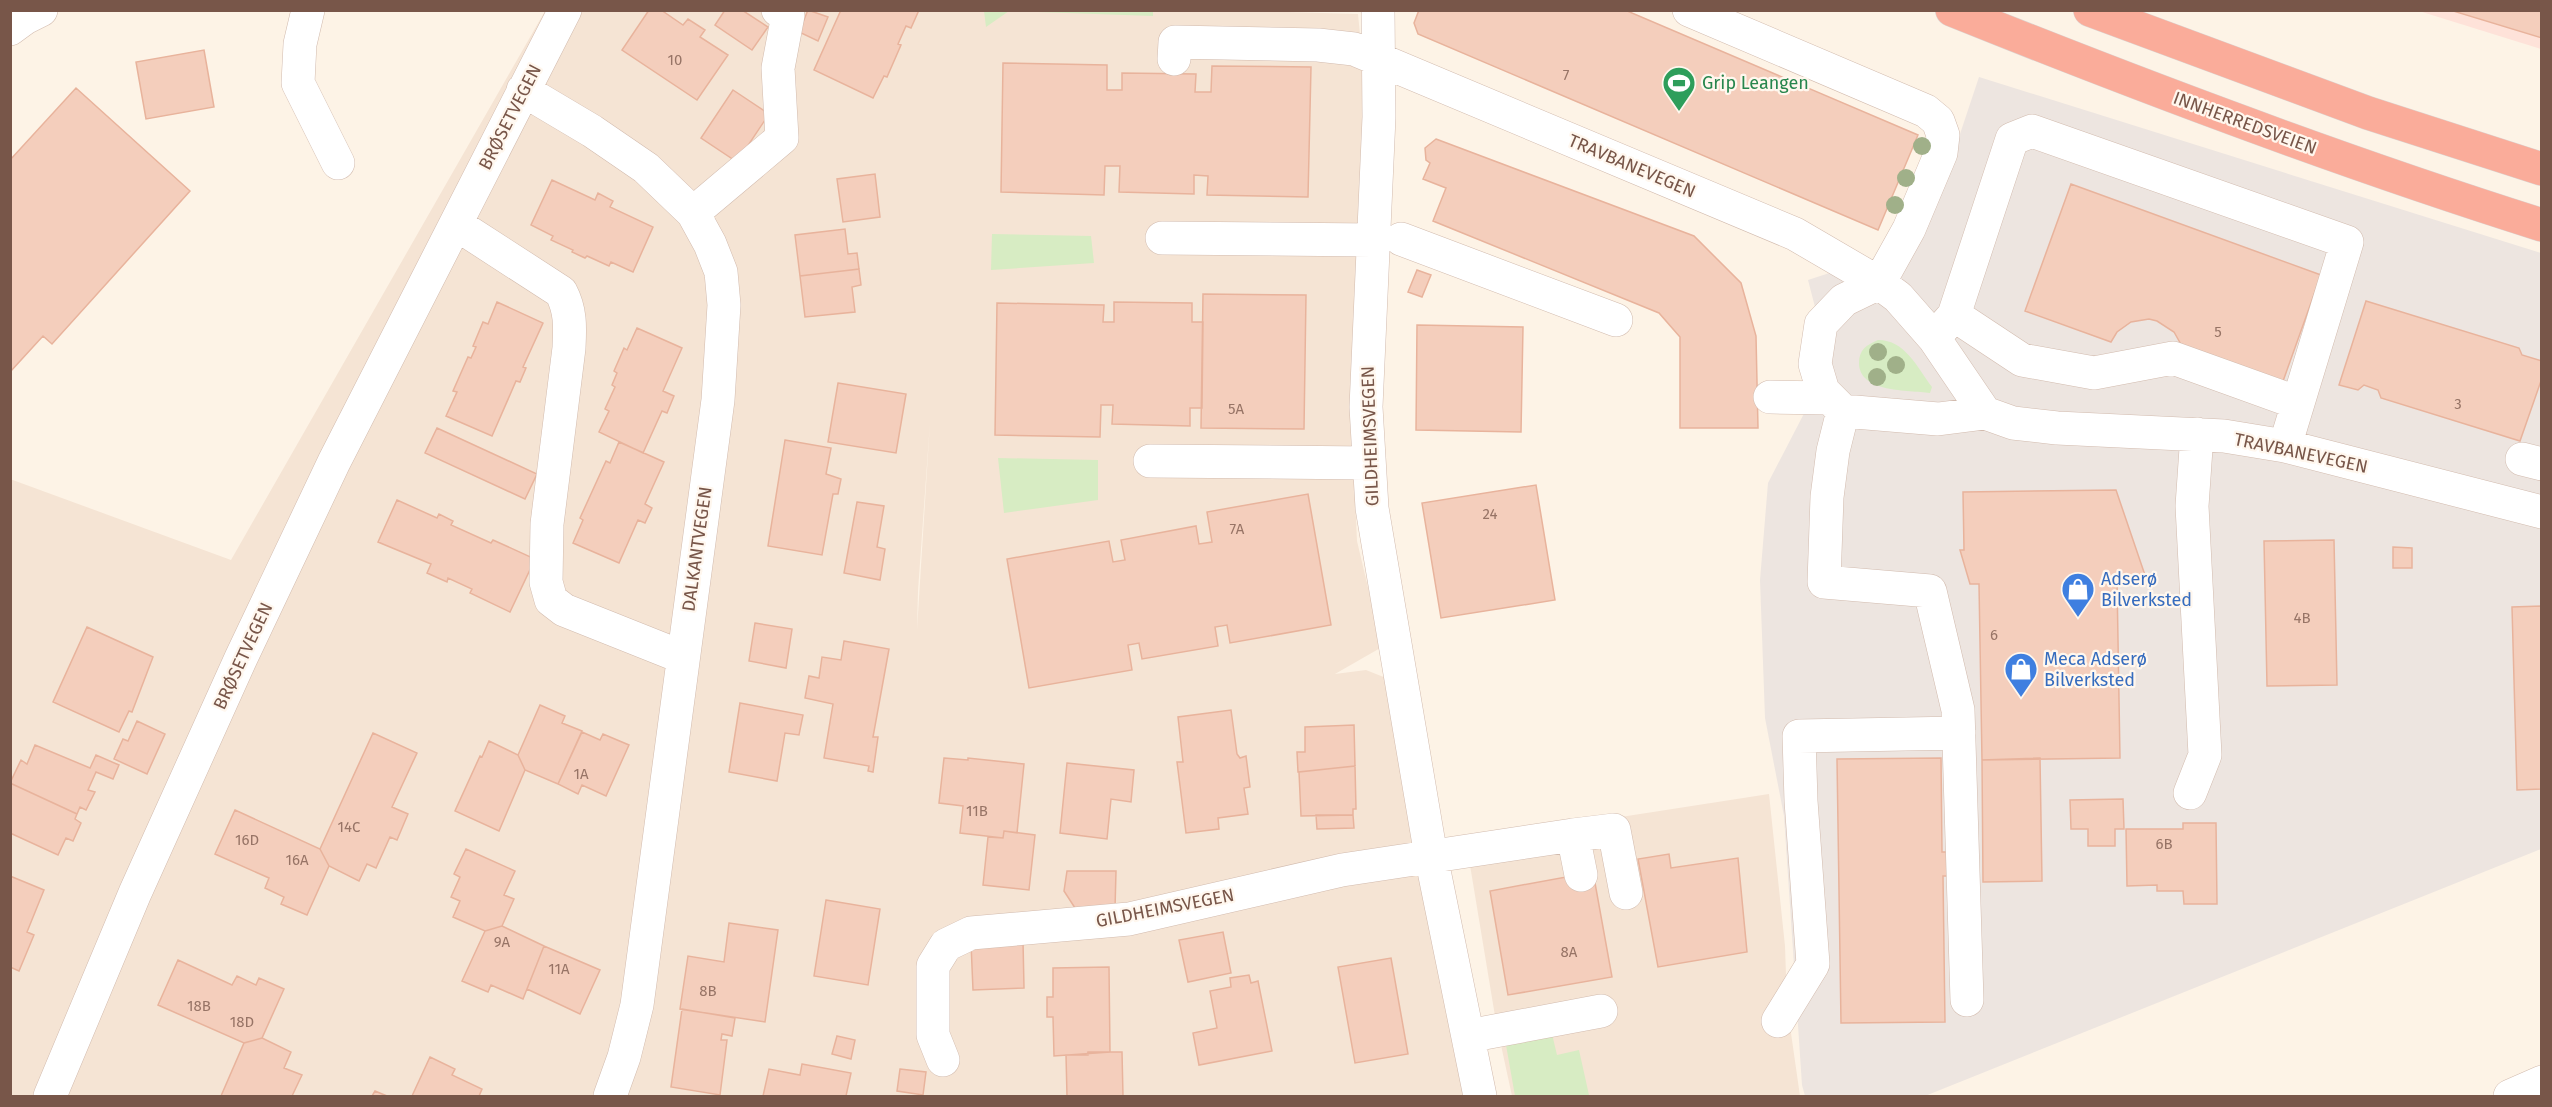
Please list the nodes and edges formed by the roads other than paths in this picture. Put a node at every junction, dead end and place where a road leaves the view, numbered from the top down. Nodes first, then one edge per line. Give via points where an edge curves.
1 (41, 10) edge
2 (308, 10) edge
3 (565, 10) edge
4 (778, 10) edge
5 (1378, 10) edge
6 (1689, 10) edge
7 (1952, 10) edge
8 (2090, 10) edge
9 (10, 29) edge
10 (1174, 60) dead end
11 (1379, 60) junction
12 (523, 90) junction
13 (338, 163) dead end
14 (2541, 169) edge
15 (693, 213) junction
16 (456, 224) junction
17 (2541, 225) edge
18 (1162, 238) dead end
19 (1386, 240) junction
20 (1879, 283) junction
21 (1616, 320) dead end
22 (1944, 327) junction
23 (2310, 396) junction
24 (1770, 398) dead end
25 (1837, 404) junction
26 (1985, 413) junction
27 (2197, 434) junction
28 (2285, 446) junction
29 (1150, 461) dead end
30 (1368, 463) junction
31 (2541, 512) edge
32 (682, 657) junction
33 (1959, 733) junction
34 (2190, 793) dead end
35 (1573, 836) junction
36 (1431, 856) junction
37 (1581, 875) dead end
38 (1626, 893) dead end
39 (1967, 1000) dead end
40 (1601, 1011) dead end
41 (1778, 1021) dead end
42 (1468, 1036) junction
43 (943, 1060) dead end
44 (2541, 1082) edge
45 (50, 1096) edge
46 (610, 1096) edge
47 (1480, 1096) edge
48 (2510, 1096) edge

1 - 9 street
2 - 13 street via 300,44 298,83
3 - 12 street, BRØSETVEGEN
4 - 15 street via 788,15 778,68 782,138
5 - 11 street, GILDHEIMSVEGEN
6 - 20 street via 1926,111 1938,121 1943,135 1941,153 1909,229
7 - 17 highway, INNHERREDSVEIEN via 2137,84 2350,162
8 - 14 highway via 2357,109
10 - 11 street, TRAVBANEVEGEN via 1175,42 1318,45 1354,49
11 - 19 street, GILDHEIMSVEGEN
11 - 20 street, TRAVBANEVEGEN via 1795,234
12 - 15 street, DALKANTVEGEN via 646,168
12 - 16 street, BRØSETVEGEN
15 - 32 street, DALKANTVEGEN via 721,272 724,305 718,400
16 - 32 street via 561,292 567,303 571,321 569,348 547,524 546,582 551,600 564,610
16 - 45 street, BRØSETVEGEN via 333,462 241,658 135,893
18 - 19 street
19 - 21 street
19 - 30 street, GILDHEIMSVEGEN via 1366,407
20 - 22 street, TRAVBANEVEGEN
20 - 25 street via 1844,300 1821,324 1815,364 1823,391
22 - 23 street via 2022,360 2094,373 2173,358
22 - 23 street via 2012,140 2032,131 2347,242
22 - 26 street, TRAVBANEVEGEN
23 - 28 street
24 - 25 street, TRAVBANEVEGEN
25 - 26 street, TRAVBANEVEGEN via 1938,419
25 - 33 street via 1827,497 1824,582 1930,591 1958,710
26 - 27 street, TRAVBANEVEGEN via 2013,423 2057,428
27 - 28 street, TRAVBANEVEGEN
27 - 34 street via 2192,506 2205,755
28 - 31 street, TRAVBANEVEGEN
29 - 30 street
30 - 36 street, GILDHEIMSVEGEN via 1372,508
32 - 46 street, DALKANTVEGEN via 637,1005
33 - 39 street
33 - 41 street via 1799,736 1813,964
35 - 36 street
35 - 37 street
35 - 38 street via 1614,830
36 - 42 street, GILDHEIMSVEGEN
36 - 43 street, GILDHEIMSVEGEN via 1342,870 1129,919 970,933 946,945 933,966 933,1035
40 - 42 street
42 - 47 street, GILDHEIMSVEGEN
44 - 48 street

